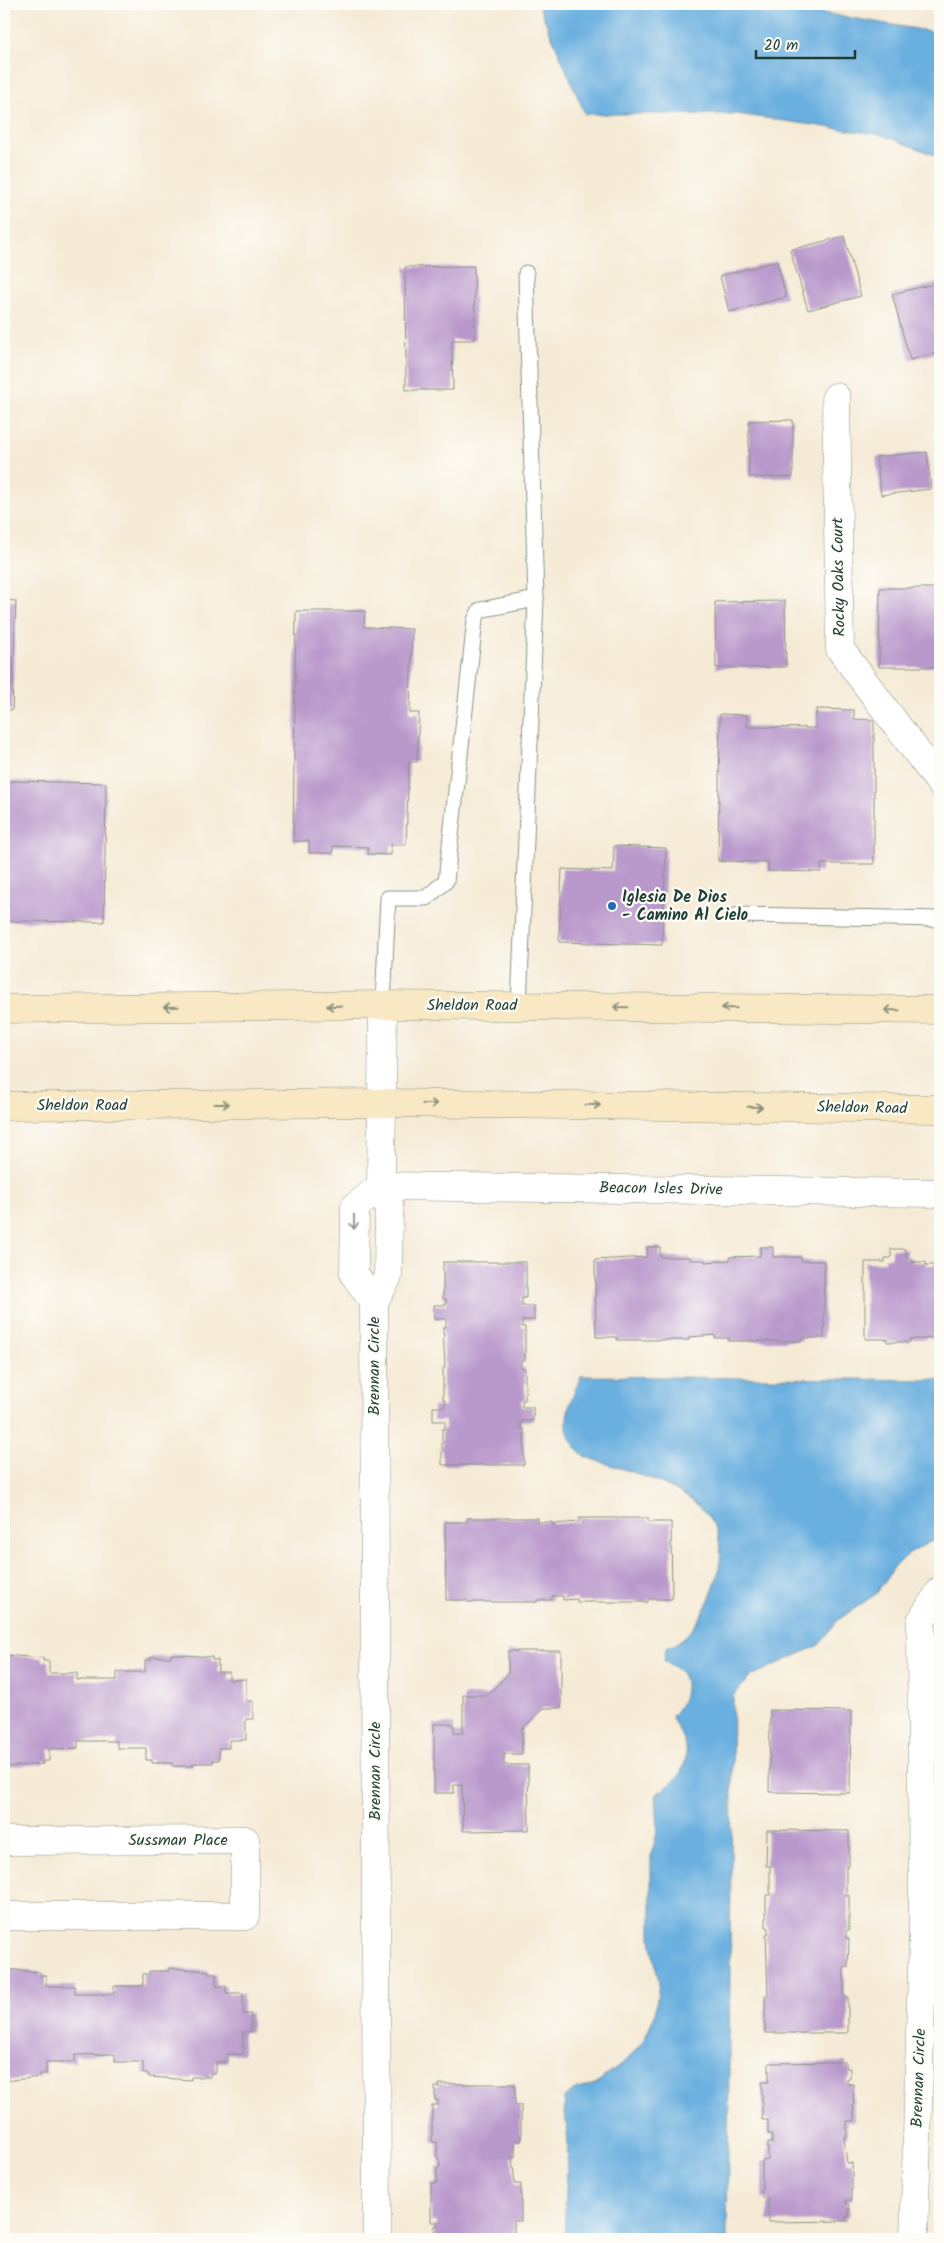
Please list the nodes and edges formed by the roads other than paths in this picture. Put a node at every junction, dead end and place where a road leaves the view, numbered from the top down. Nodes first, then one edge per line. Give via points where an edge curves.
1 (526, 273) dead end
2 (836, 397) dead end
3 (536, 599) junction
4 (940, 783) edge
5 (738, 915) dead end
6 (940, 919) edge
7 (383, 1005) junction
8 (519, 1006) junction
9 (4, 1009) edge
10 (940, 1010) edge
11 (382, 1103) junction
12 (4, 1106) edge
13 (940, 1109) edge
14 (381, 1186) junction
15 (940, 1193) edge
16 (940, 1591) edge
17 (4, 1841) edge
18 (4, 1916) edge
19 (931, 1935) edge
20 (377, 2239) edge
21 (914, 2239) edge

1 - 3 lane
2 - 4 street, Rocky Oaks Court via 840,650
3 - 7 lane via 480,610 475,620 446,880 426,898 388,898
3 - 8 lane
5 - 6 lane
7 - 8 main road, Sheldon Road
7 -> 9 main road, Sheldon Road
7 - 11 street
10 -> 8 main road, Sheldon Road
12 -> 11 main road, Sheldon Road
11 -> 13 main road, Sheldon Road
11 - 14 street
14 - 15 street, Beacon Isles Drive
14 - 20 street, Brennan Circle via 355,1207 354,1274 374,1302
16 - 19 street, Brennan Circle via 922,1620
17 - 18 street, Sussman Place via 245,1840 245,1916
19 - 21 street, Brennan Circle

